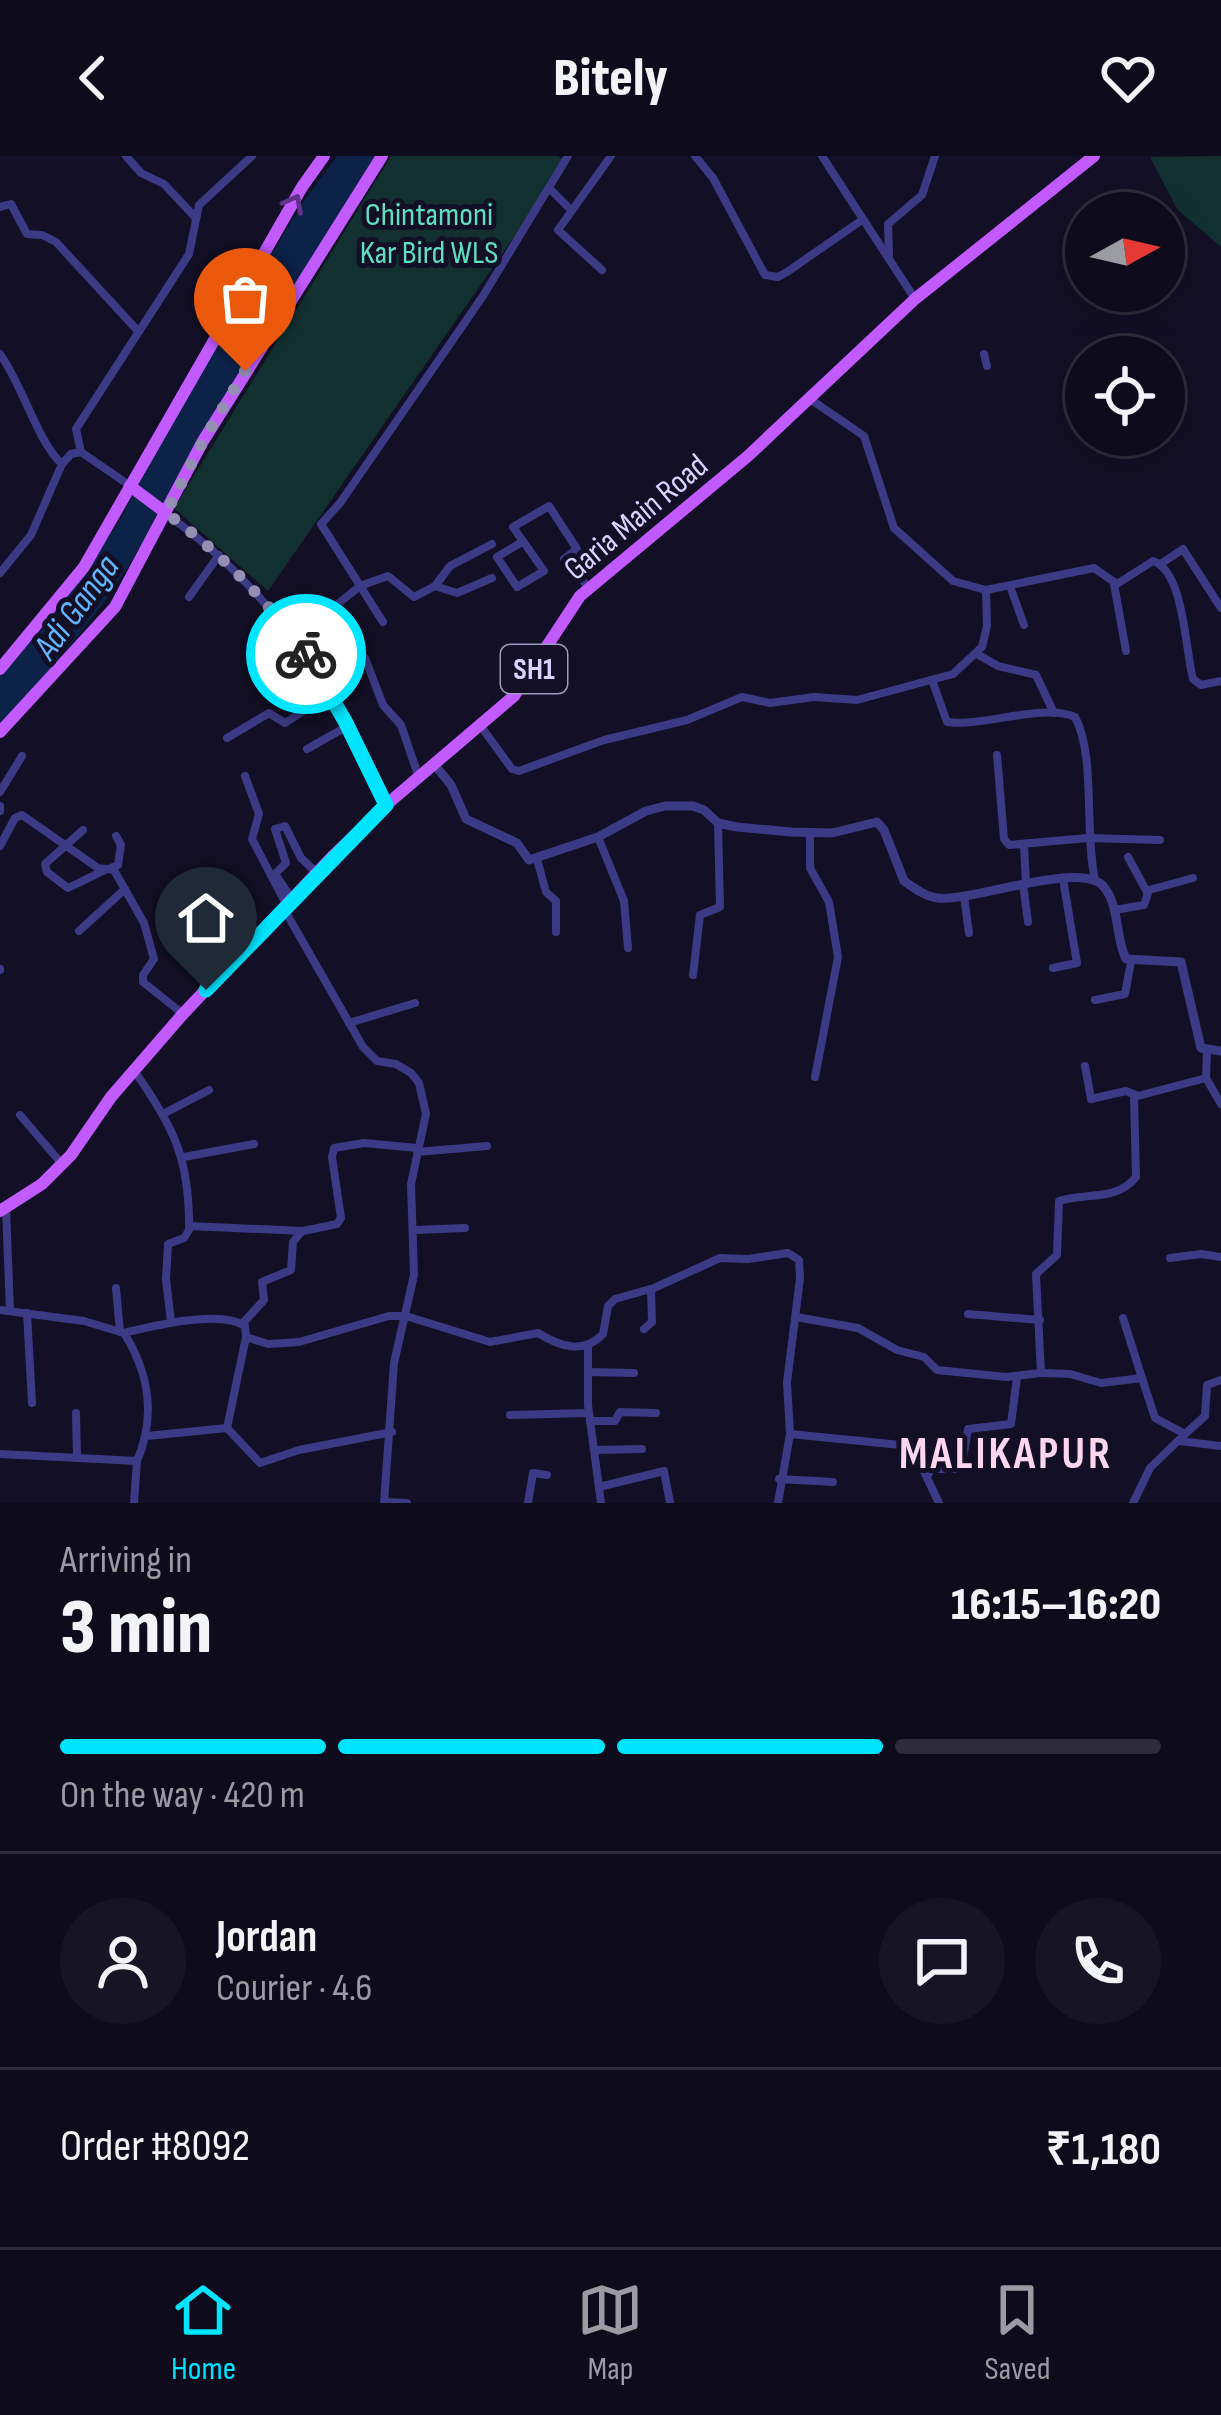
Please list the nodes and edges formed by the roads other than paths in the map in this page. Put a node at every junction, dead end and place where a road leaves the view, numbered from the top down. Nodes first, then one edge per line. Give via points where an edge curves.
1 (126, 156) edge
2 (252, 156) edge
3 (324, 156) edge
4 (382, 156) edge
5 (568, 156) edge
6 (611, 156) edge
7 (695, 156) edge
8 (822, 156) edge
9 (935, 156) edge
10 (1094, 156) edge
11 (548, 188) junction
12 (0, 207) edge
13 (572, 210) junction
14 (195, 217) junction
15 (862, 220) junction
16 (890, 263) junction
17 (602, 270) dead end
18 (915, 299) junction
19 (137, 331) junction
20 (0, 354) edge
21 (984, 354) dead end
22 (988, 366) dead end
23 (809, 399) junction
24 (81, 452) junction
25 (62, 464) junction
26 (136, 490) junction
27 (161, 509) junction
28 (522, 542) junction
29 (492, 544) dead end
30 (219, 555) junction
31 (564, 559) junction
32 (1162, 563) junction
33 (544, 571) junction
34 (0, 573) edge
35 (492, 578) dead end
36 (1114, 584) junction
37 (360, 586) junction
38 (435, 586) junction
39 (1010, 586) junction
40 (589, 588) junction
41 (986, 590) junction
42 (189, 597) dead end
43 (1221, 608) edge
44 (383, 622) dead end
45 (1024, 626) dead end
46 (294, 639) junction
47 (1126, 651) dead end
48 (977, 654) junction
49 (365, 658) dead end
50 (0, 669) edge
51 (932, 680) junction
52 (1221, 681) edge
53 (330, 694) junction
54 (1054, 712) junction
55 (480, 725) junction
56 (348, 726) junction
57 (0, 732) edge
58 (227, 738) dead end
59 (308, 749) dead end
60 (997, 755) dead end
61 (22, 756) dead end
62 (434, 764) junction
63 (244, 776) dead end
64 (419, 777) junction
65 (0, 792) edge
66 (386, 805) junction
67 (718, 824) junction
68 (82, 830) dead end
69 (810, 833) junction
70 (116, 836) dead end
71 (598, 837) junction
72 (1088, 838) junction
73 (1160, 840) dead end
74 (64, 843) junction
75 (1024, 845) junction
76 (0, 846) edge
77 (1128, 857) dead end
78 (537, 859) junction
79 (110, 868) junction
80 (317, 873) junction
81 (1193, 878) dead end
82 (1063, 879) junction
83 (1096, 880) junction
84 (1024, 884) junction
85 (125, 889) junction
86 (1147, 892) junction
87 (964, 896) junction
88 (287, 904) junction
89 (1114, 910) junction
90 (1028, 922) dead end
91 (79, 931) dead end
92 (556, 932) dead end
93 (968, 933) dead end
94 (628, 948) dead end
95 (1131, 962) junction
96 (1053, 968) dead end
97 (694, 975) dead end
98 (1095, 1000) dead end
99 (415, 1003) dead end
100 (183, 1014) junction
101 (350, 1023) junction
102 (1221, 1051) edge
103 (1207, 1052) junction
104 (1085, 1066) dead end
105 (134, 1070) junction
106 (815, 1077) dead end
107 (1206, 1078) junction
108 (209, 1090) dead end
109 (1136, 1094) junction
110 (1221, 1104) edge
111 (165, 1113) junction
112 (20, 1115) dead end
113 (254, 1144) dead end
114 (488, 1146) dead end
115 (417, 1150) junction
116 (184, 1157) junction
117 (62, 1165) junction
118 (3, 1209) edge
119 (189, 1226) junction
120 (465, 1228) dead end
121 (415, 1230) junction
122 (303, 1232) junction
123 (1221, 1257) edge
124 (1170, 1258) dead end
125 (116, 1288) dead end
126 (651, 1289) junction
127 (5, 1310) edge
128 (27, 1313) junction
129 (968, 1314) dead end
130 (406, 1316) junction
131 (796, 1317) junction
132 (1124, 1318) dead end
133 (1040, 1320) junction
134 (171, 1322) junction
135 (243, 1323) junction
136 (644, 1329) dead end
137 (122, 1332) junction
138 (246, 1337) junction
139 (588, 1346) junction
140 (590, 1372) junction
141 (634, 1373) dead end
142 (1041, 1373) junction
143 (1017, 1377) junction
144 (1142, 1378) junction
145 (1221, 1380) edge
146 (32, 1403) dead end
147 (76, 1413) dead end
148 (656, 1413) dead end
149 (510, 1415) dead end
150 (590, 1417) junction
151 (227, 1428) junction
152 (392, 1432) junction
153 (790, 1434) junction
154 (147, 1436) junction
155 (1182, 1438) junction
156 (1221, 1446) edge
157 (642, 1449) dead end
158 (596, 1450) junction
159 (0, 1454) edge
160 (76, 1458) junction
161 (136, 1461) junction
162 (547, 1475) dead end
163 (928, 1475) junction
164 (779, 1479) junction
165 (833, 1482) dead end
166 (599, 1487) junction
167 (384, 1502) edge
168 (134, 1503) edge
169 (407, 1503) edge
170 (528, 1503) edge
171 (601, 1503) edge
172 (670, 1503) edge
173 (778, 1503) edge
174 (939, 1503) edge
175 (1132, 1503) edge

1 - 14 street
2 - 14 street via 205,196
26 -> 3 main road
4 - 27 main road
5 - 11 street
6 - 13 street
7 - 15 street via 765,275 787,272
8 - 15 street
9 - 16 street via 922,195 888,224
10 - 18 main road, Garia Main Road / SH1
11 - 13 street
11 - 37 street via 483,296 321,524
12 - 19 street via 10,204 27,234 56,242
13 - 17 street via 559,232
14 - 19 street via 189,254
15 - 16 street
16 - 18 street
18 - 23 main road, Garia Main Road / SH1
19 - 24 street via 76,429
20 - 25 street
21 - 22 street
23 - 40 main road, Garia Main Road / SH1
23 - 41 street via 864,436 894,528 953,580
24 - 25 street
24 - 26 street
25 - 34 street via 32,535
26 - 27 main road
26 - 50 main road
27 - 30 street
27 - 57 main road via 115,607
28 - 31 street via 514,526 549,506 578,550
28 - 33 street
28 - 33 street via 497,557 516,586
29 - 38 street via 450,566
30 - 42 street
30 - 46 street
31 - 33 street
31 - 40 street
32 - 36 street via 1148,562
32 - 43 street via 1183,549
32 - 52 street via 1181,605 1192,679
35 - 38 street via 457,593
36 - 39 street via 1094,568
36 - 47 street
37 - 38 street via 388,575 414,597
37 - 44 street
37 - 46 street
39 - 41 street
39 - 45 street
40 - 55 main road, Garia Main Road / SH1 via 526,681
41 - 48 street via 987,626
46 - 53 street
48 - 51 street
48 - 54 street via 1036,675
49 - 64 street
51 - 54 street via 946,722
51 - 55 street via 844,701 742,697 519,771
53 - 56 street
53 - 58 street via 285,724 269,713
54 - 72 street via 1075,717 1084,742
55 - 62 main road, Garia Main Road / SH1
56 - 59 street
56 - 66 street
60 - 75 street via 1004,839
61 - 65 street
62 - 64 main road, Garia Main Road / SH1
62 - 78 street via 466,819
63 - 88 street via 258,812 253,838
64 - 66 main road, Garia Main Road / SH1
66 - 80 main road, Garia Main Road / SH1
67 - 69 street
67 - 71 street via 693,806 659,807
67 - 97 street via 721,902 700,915
68 - 74 street
69 - 87 street via 877,822 906,883 931,897
69 - 106 street via 810,868 830,902 838,957
70 - 79 street via 121,854
71 - 78 street
71 - 94 street via 624,902
72 - 73 street
72 - 75 street
72 - 83 street
74 - 76 street via 22,815
74 - 79 street
74 - 79 street via 44,868 64,887
75 - 84 street
77 - 86 street
78 - 92 street via 555,899
79 - 85 street
80 - 88 main road, Garia Main Road / SH1
80 - 88 street via 285,826 275,829 286,861 275,874
81 - 86 street
82 - 83 street
82 - 84 street
82 - 96 street via 1077,963
83 - 89 street
84 - 87 street
84 - 90 street
85 - 91 street
85 - 100 street via 154,955 143,982
86 - 89 street via 1144,904
87 - 93 street
88 - 100 main road, Garia Main Road / SH1
88 - 101 street
89 - 95 street
95 - 98 street via 1125,994
95 - 103 street via 1181,962
99 - 101 street
100 - 105 main road, Garia Main Road / SH1
101 - 115 street via 370,1056 419,1083 426,1114
102 - 103 street
103 - 107 street
104 - 109 street via 1091,1099
105 - 111 street
105 - 117 main road, Garia Main Road / SH1
107 - 109 street
107 - 110 street
108 - 111 street
109 - 133 street via 1136,1177 1108,1195 1059,1201 1057,1255 1036,1274
111 - 116 street
112 - 117 street
113 - 116 street
114 - 115 street
115 - 121 street
115 - 122 street via 334,1148 340,1222
116 - 119 street
117 - 118 main road, Garia Main Road / SH1
118 - 127 street
119 - 122 street
119 - 134 street via 166,1248
120 - 121 street
121 - 130 street
122 - 135 street via 293,1242 292,1270 262,1282 264,1300
123 - 124 street
125 - 137 street
126 - 131 street via 720,1258 788,1253 800,1265
126 - 136 street via 652,1322
126 - 139 street via 612,1301 603,1334
127 - 128 street
128 - 137 street
128 - 146 street
129 - 133 street
130 - 138 street via 298,1342
130 - 139 street via 490,1342 538,1333 558,1346
130 - 152 street via 394,1363
131 - 143 street via 859,1328 937,1370
131 - 153 street
132 - 144 street
133 - 142 street
134 - 135 street
134 - 137 street
135 - 138 street
137 - 154 street via 144,1372
138 - 151 street
139 - 140 street
140 - 141 street
140 - 150 street
142 - 143 street
142 - 144 street via 1101,1383
143 - 163 street via 1011,1424 968,1429 962,1469
144 - 155 street via 1155,1418
145 - 155 street via 1208,1385 1205,1416
147 - 160 street
148 - 150 street
149 - 150 street
150 - 158 street
151 - 152 street via 260,1463
151 - 154 street
152 - 167 street
153 - 163 street via 901,1444
153 - 164 street
154 - 161 street
155 - 156 street
155 - 175 street via 1150,1468
157 - 158 street
158 - 166 street
159 - 160 street
160 - 161 street
161 - 168 street
162 - 170 street via 533,1473
163 - 174 street
164 - 165 street
164 - 173 street
166 - 171 street
166 - 172 street via 664,1471
167 - 169 street

